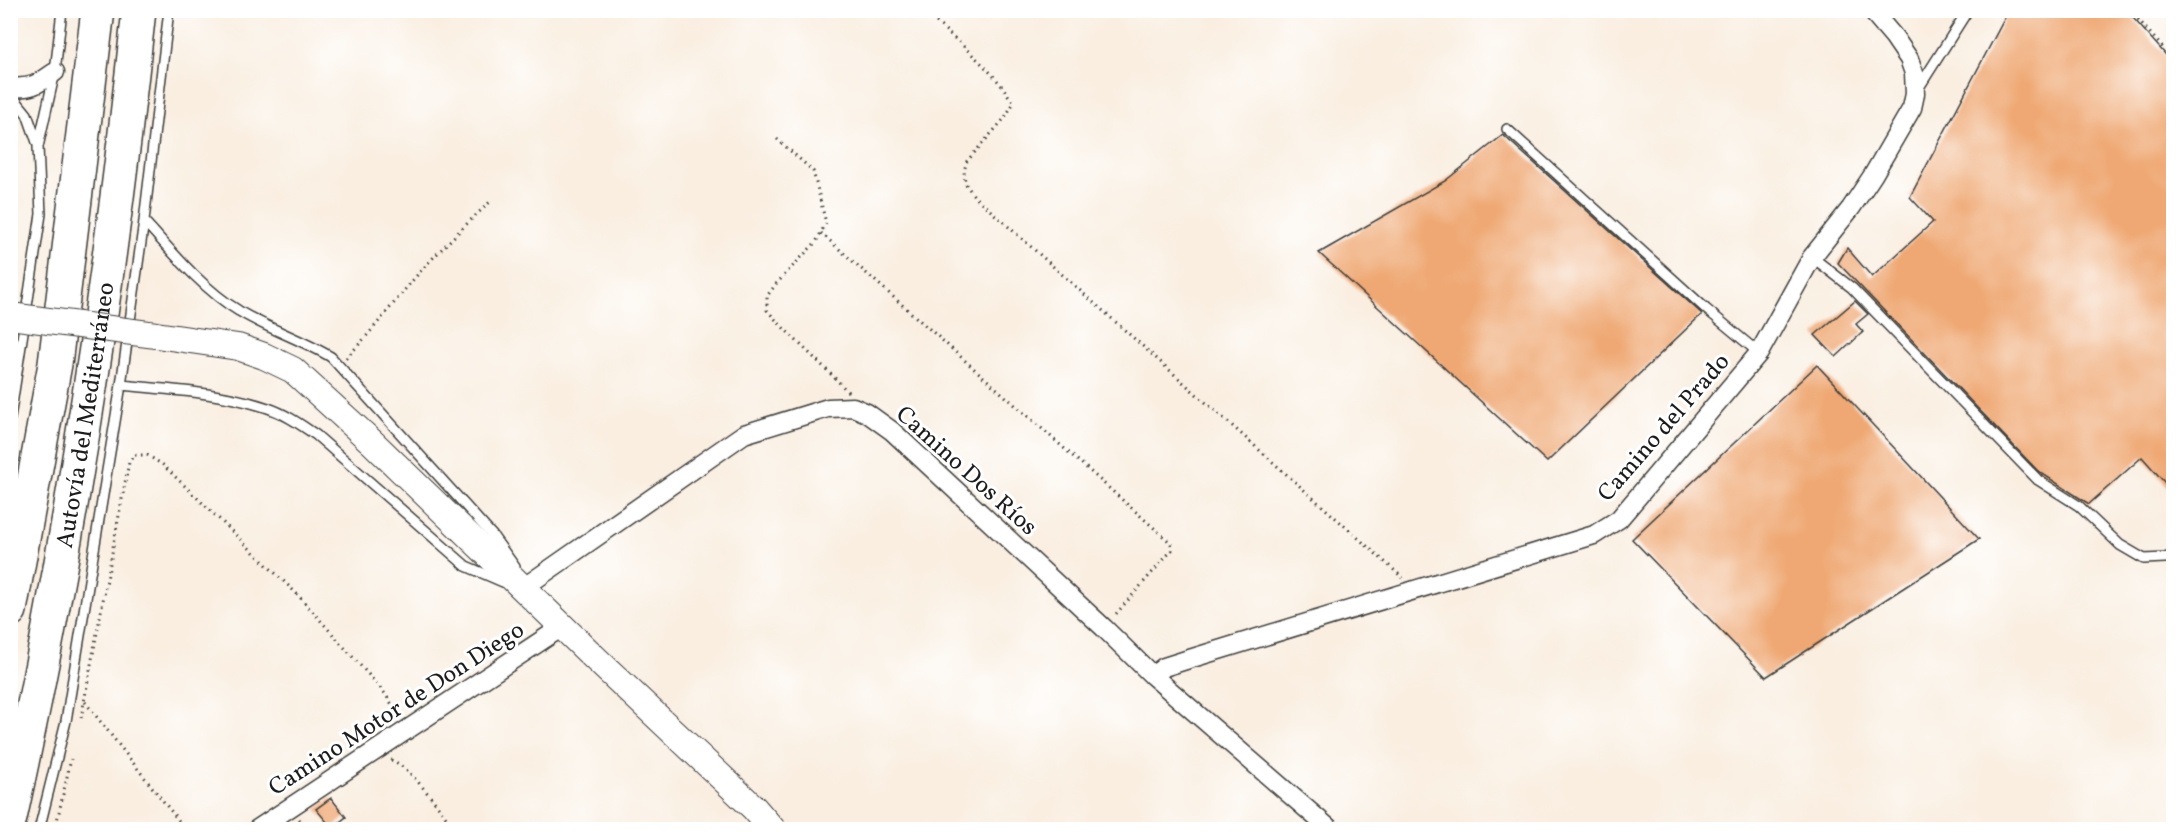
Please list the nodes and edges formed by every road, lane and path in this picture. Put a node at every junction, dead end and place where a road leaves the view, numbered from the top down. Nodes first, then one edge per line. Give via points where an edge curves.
1 (62, 10) edge
2 (98, 10) edge
3 (139, 10) edge
4 (169, 10) edge
5 (924, 10) edge
6 (1871, 10) edge
7 (1968, 10) edge
8 (2130, 10) edge
9 (2163, 48) dead end
10 (55, 72) junction
11 (10, 87) edge
12 (10, 93) edge
13 (1915, 94) junction
14 (1507, 129) dead end
15 (777, 140) dead end
16 (38, 147) junction
17 (490, 202) dead end
18 (144, 221) junction
19 (821, 233) junction
20 (1812, 257) junction
21 (10, 316) edge
22 (1758, 353) junction
23 (338, 366) junction
24 (14, 381) edge
25 (121, 385) junction
26 (867, 412) junction
27 (10, 418) edge
28 (2174, 555) edge
29 (523, 588) junction
30 (1416, 589) junction
31 (10, 610) edge
32 (562, 627) junction
33 (1104, 628) junction
34 (1153, 676) junction
35 (84, 700) junction
36 (78, 729) dead end
37 (408, 729) junction
38 (73, 751) dead end
39 (382, 759) dead end
40 (290, 806) junction
41 (10, 818) edge
42 (39, 830) edge
43 (54, 830) edge
44 (186, 830) edge
45 (256, 830) edge
46 (307, 830) edge
47 (456, 830) edge
48 (773, 830) edge
49 (1331, 830) edge

1 - 10 lane
2 - 31 highway, Autovía del Mediterráneo via 54,364
3 - 41 highway, Autovía del Mediterráneo via 93,378 54,606
4 - 18 lane
5 - 30 path via 992,75 1013,104 1005,119 967,161 963,171 965,183 974,196
6 - 13 street, Camino del Prado via 1909,59
7 - 13 lane
8 - 9 path
10 - 11 street via 37,85
10 - 16 lane
12 - 16 lane via 27,114
13 - 20 street, Camino del Prado via 1912,108 1874,176
14 - 22 lane
15 - 19 path via 813,171 826,223
16 - 24 lane via 41,214
17 - 23 path via 418,275
18 - 23 lane via 222,300 240,313 309,344
18 - 25 lane
19 - 26 path via 767,296 767,310
19 - 33 path via 1171,543 1172,550
20 - 22 street, Camino del Prado
20 - 28 lane via 1852,288 2038,480 2079,506 2120,545 2144,559
21 - 29 main road, bridge via 238,347 293,370
22 - 30 street, Camino del Prado via 1619,519 1594,535
23 - 29 lane via 492,535 514,564
24 - 27 lane
25 - 29 lane via 224,397 268,408 296,421 466,566
25 - 42 lane via 66,721
26 - 29 street, Camino Dos Ríos via 854,406 828,408 744,434
26 - 33 street, Camino Dos Ríos
29 - 32 main road
30 - 34 street, Camino del Prado via 1164,667
32 - 37 street, Camino Motor de Don Diego
32 - 48 main road
33 - 34 street, Camino Dos Ríos
34 - 49 street, Camino Dos Ríos
35 - 36 path
35 - 37 path via 129,462 134,455 147,455 163,465 297,594 383,691
35 - 44 path
37 - 40 street, Camino Motor de Don Diego
38 - 43 path
39 - 47 path via 400,765
40 - 45 street, Camino Motor de Don Diego
40 - 46 path

